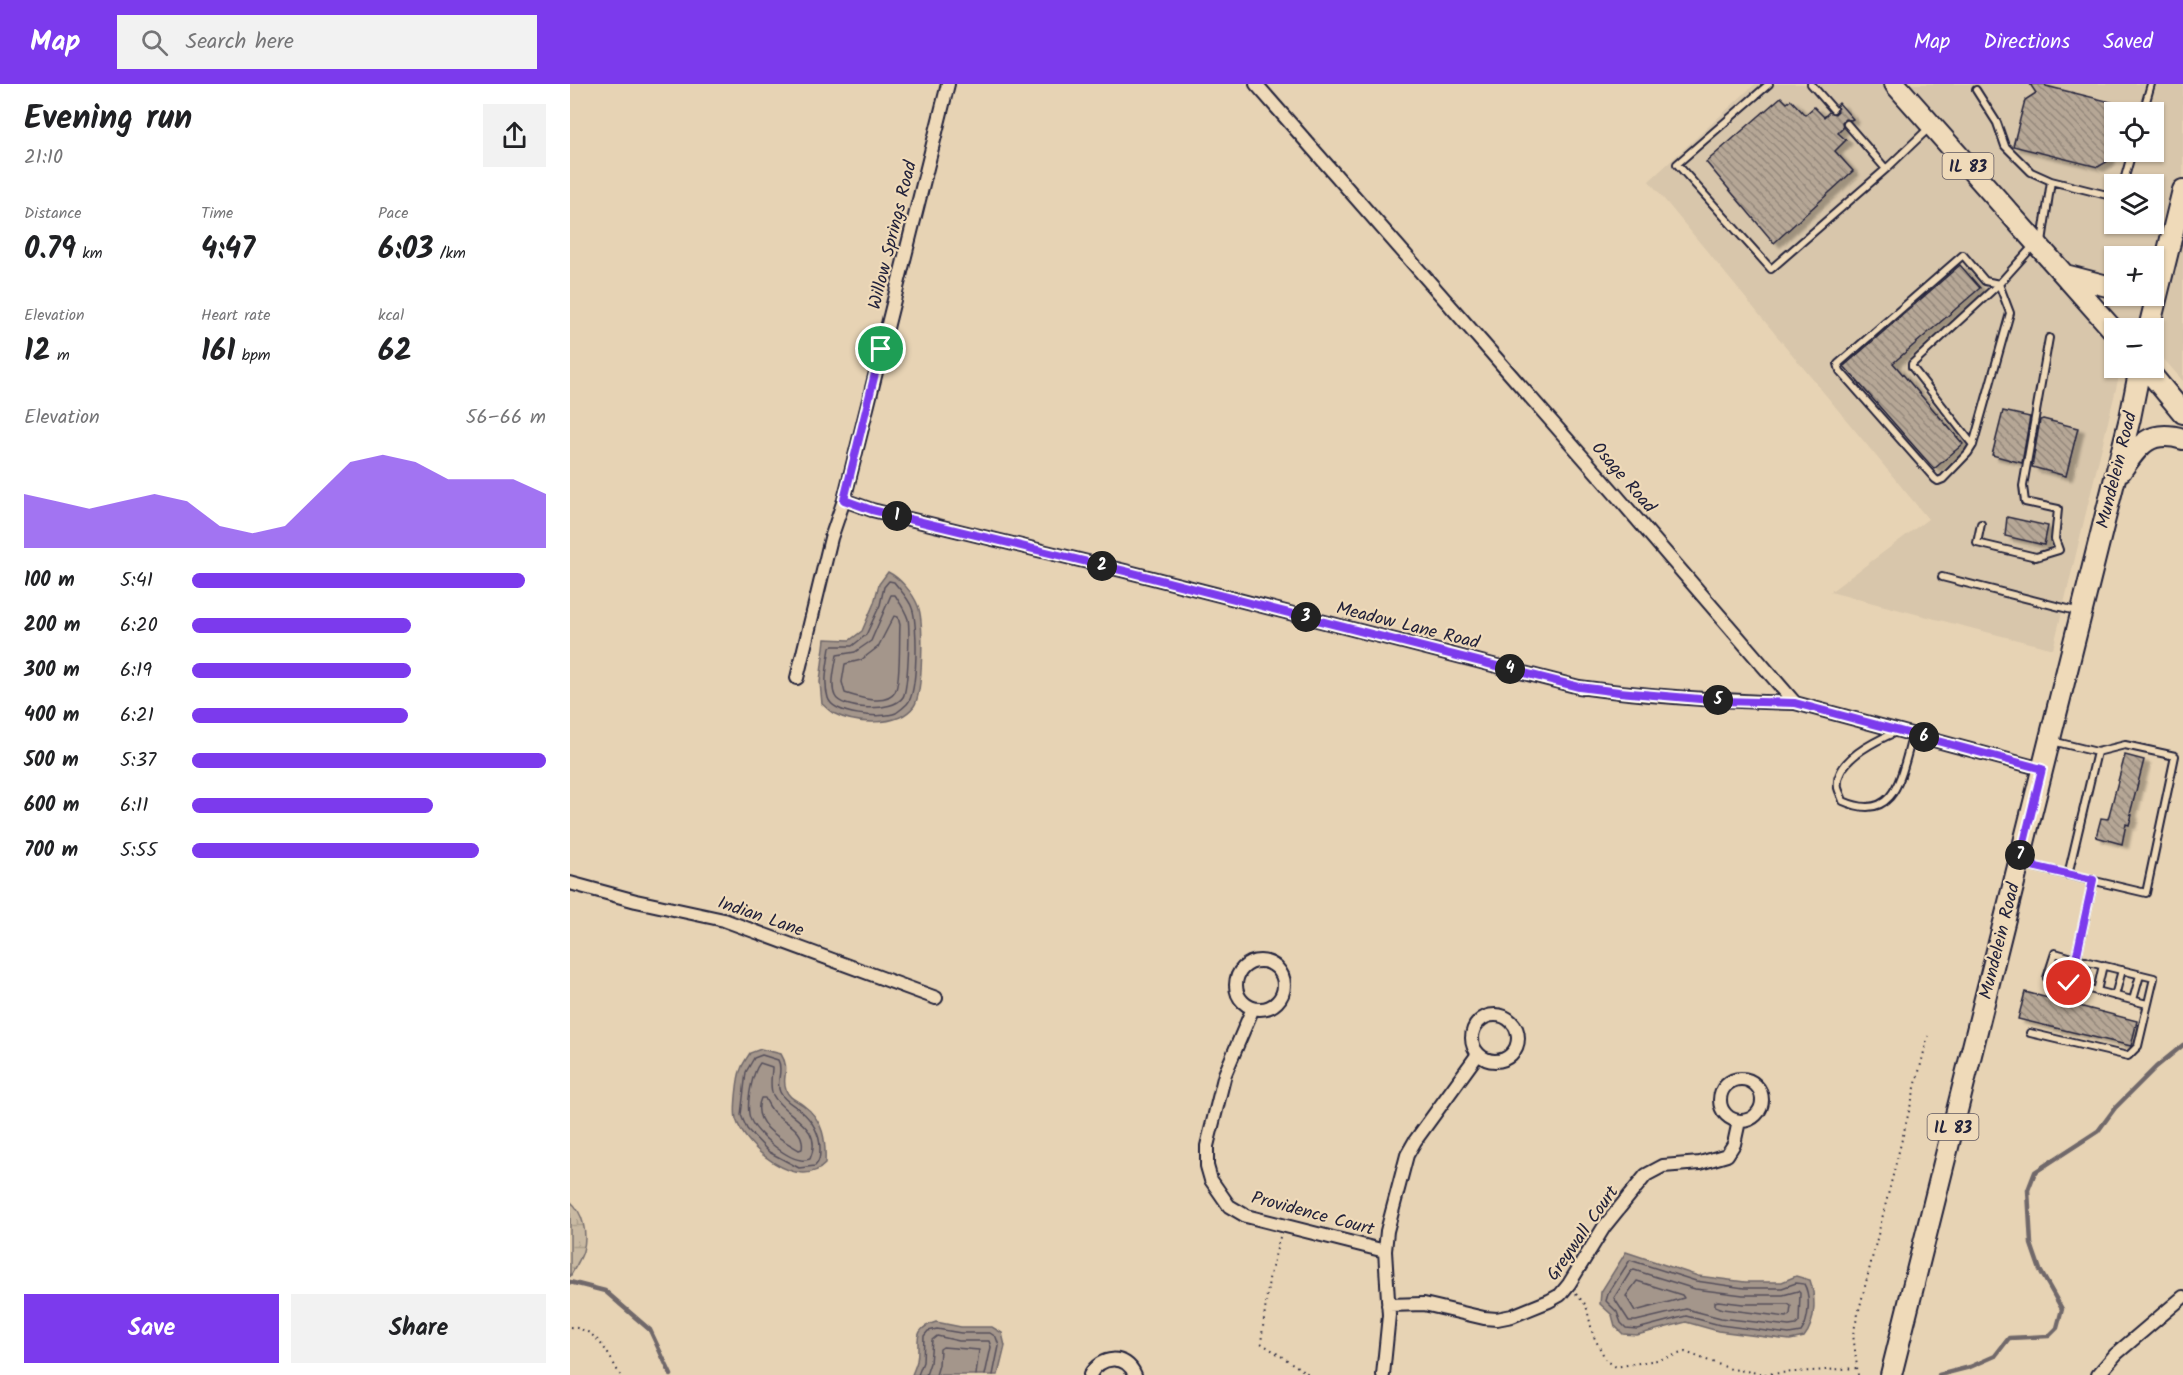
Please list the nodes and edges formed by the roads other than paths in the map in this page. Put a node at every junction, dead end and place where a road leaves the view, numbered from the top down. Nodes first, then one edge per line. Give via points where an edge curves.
1 (948, 84) edge
2 (1256, 84) edge
3 (1769, 84) edge
4 (1810, 84) edge
5 (1895, 84) edge
6 (2151, 84) edge
7 (1976, 90) dead end
8 (2146, 102) edge
9 (1833, 109) dead end
10 (1847, 124) dead end
11 (1931, 125) junction
12 (1886, 169) junction
13 (2051, 181) junction
14 (2183, 190) edge
15 (2104, 194) edge
16 (2039, 245) junction
17 (2169, 248) junction
18 (2164, 254) edge
19 (2065, 275) junction
20 (1999, 284) junction
21 (2104, 285) edge
22 (2152, 318) edge
23 (2104, 319) edge
24 (2049, 338) dead end
25 (2138, 378) edge
26 (2153, 378) edge
27 (2183, 413) edge
28 (2183, 439) edge
29 (1973, 445) junction
30 (2113, 483) junction
31 (844, 500) junction
32 (1981, 524) dead end
33 (1942, 577) dead end
34 (2081, 612) junction
35 (797, 678) dead end
36 (1795, 703) junction
37 (1899, 731) junction
38 (1913, 734) junction
39 (2049, 741) junction
40 (2097, 752) junction
41 (2042, 769) junction
42 (2019, 863) junction
43 (2068, 874) junction
44 (2093, 880) junction
45 (570, 883) edge
46 (2076, 959) junction
47 (2086, 961) junction
48 (2103, 965) junction
49 (2122, 970) junction
50 (2140, 975) junction
51 (2069, 983) junction
52 (2079, 986) junction
53 (2097, 991) junction
54 (2115, 996) junction
55 (936, 998) dead end
56 (2133, 1000) junction
57 (2147, 1004) junction
58 (1253, 1008) junction
59 (2030, 1033) dead end
60 (1478, 1054) dead end
61 (1739, 1121) dead end
62 (1385, 1251) junction
63 (2183, 1297) edge
64 (1388, 1305) junction
65 (1090, 1375) edge
66 (1135, 1375) edge
67 (1383, 1375) edge
68 (1891, 1375) edge
69 (2098, 1375) edge

1 - 31 street, Willow Springs Road
2 - 36 street, Osage Road
3 - 12 lane via 1677,164 1771,269
4 - 9 lane
5 - 11 main road, IL 83
6 - 8 lane
7 - 13 lane via 1997,123 2005,146 2031,172
10 - 12 lane
11 - 12 lane
11 - 16 main road, IL 83
13 - 15 lane
13 - 16 lane
14 - 17 main road
16 - 19 main road, IL 83
16 - 20 lane
17 - 18 main road
17 - 22 main road
19 - 21 main road
19 - 23 main road, IL 83
20 - 29 lane via 2010,313
20 - 29 lane via 1912,364
20 - 29 lane via 1985,281 1963,255 1838,364 1840,371 1938,481
24 - 32 lane via 2024,486 2025,502 2058,509 2055,538 2059,550 2036,556 1977,543
25 - 30 main road, Mundelein Road / IL 83
26 - 27 main road
28 - 30 main road via 2169,435 2151,437 2137,447
30 - 34 main road, Mundelein Road / IL 83
31 - 35 street, Willow Springs Road
31 - 36 street, Meadow Lane Road via 1579,687 1723,701
33 - 34 lane
34 - 39 main road, Mundelein Road / IL 83
36 - 37 street
37 - 38 street
37 - 38 lane via 1870,744 1847,762 1838,775 1843,801 1858,808 1886,802 1898,788
38 - 41 street
39 - 40 lane
39 - 41 main road, Mundelein Road / IL 83
40 - 43 lane
40 - 44 lane via 2125,744 2175,756 2146,893
41 - 42 main road, Mundelein Road / IL 83
42 - 43 lane
42 - 68 main road, Mundelein Road / IL 83
43 - 44 lane
44 - 46 lane
45 - 55 street, Indian Lane via 724,920
46 - 47 lane
46 - 51 lane
46 - 51 lane via 2055,953 2047,978
47 - 48 lane
47 - 52 lane
48 - 49 lane
48 - 53 lane
49 - 50 lane
49 - 54 lane
50 - 56 lane
50 - 57 lane via 2154,978
51 - 52 lane
52 - 53 lane
53 - 54 lane
54 - 56 lane
56 - 57 lane
57 - 59 lane via 2138,1046 2127,1056
58 - 58 street via 1268,1008 1284,992 1283,975 1263,961 1247,964 1237,977 1237,992
58 - 62 street, Providence Court via 1225,1074 1207,1146 1211,1180 1229,1206 1246,1216
60 - 62 street via 1407,1155
61 - 64 street, Greywall Court via 1727,1155 1700,1163 1663,1166 1646,1175 1604,1227 1568,1286 1550,1301 1497,1319 1424,1304
62 - 64 street
63 - 69 street via 2116,1354
64 - 67 street
65 - 66 street via 1100,1363 1114,1359 1128,1365

